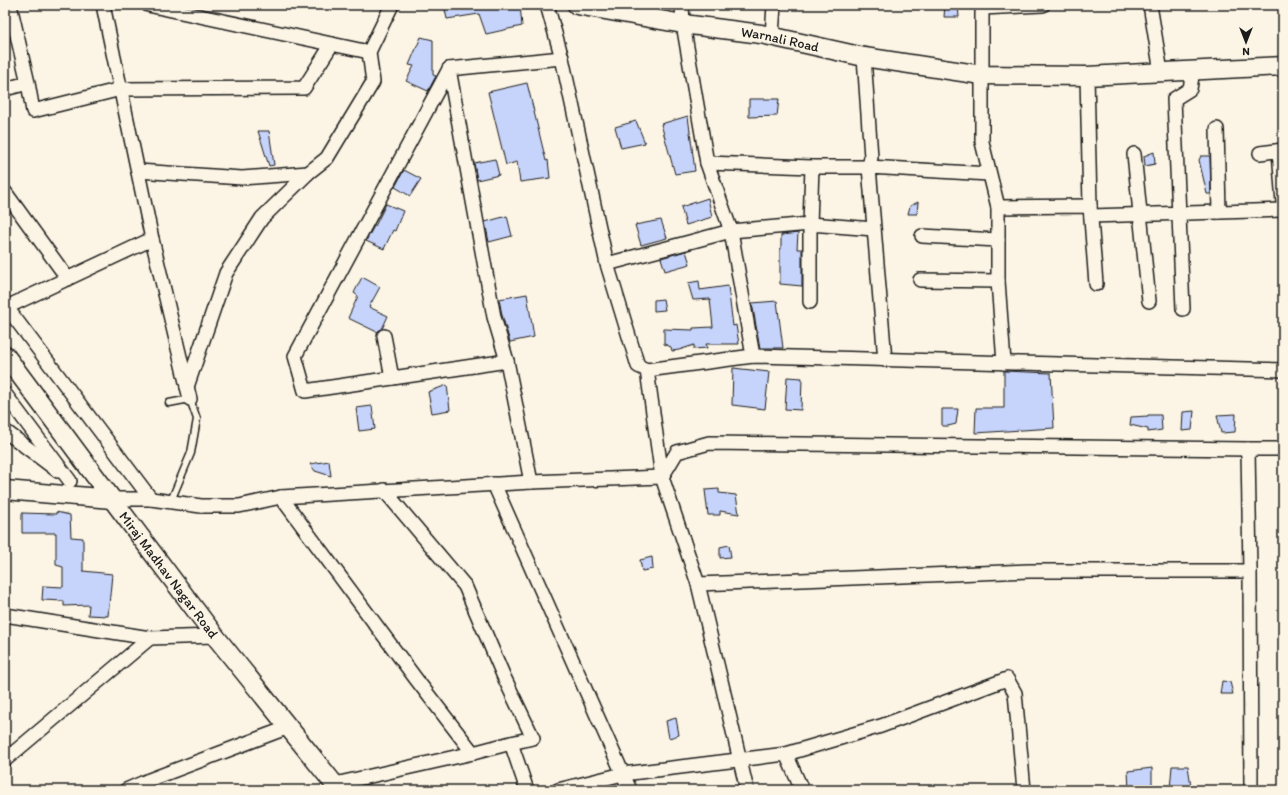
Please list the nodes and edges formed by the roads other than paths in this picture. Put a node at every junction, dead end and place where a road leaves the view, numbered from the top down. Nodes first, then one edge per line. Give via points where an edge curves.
1 (10, 5) edge
2 (102, 5) edge
3 (148, 5) edge
4 (392, 5) edge
5 (547, 5) edge
6 (577, 5) edge
7 (682, 5) edge
8 (774, 5) edge
9 (1044, 5) edge
10 (1150, 5) edge
11 (982, 7) edge
12 (683, 24) junction
13 (772, 36) junction
14 (332, 44) junction
15 (369, 52) junction
16 (864, 57) junction
17 (562, 58) junction
18 (1283, 66) edge
19 (449, 69) junction
20 (1193, 70) junction
21 (1161, 72) junction
22 (982, 75) junction
23 (1087, 76) junction
24 (28, 83) junction
25 (5, 89) edge
26 (121, 89) junction
27 (1217, 129) dead end
28 (1281, 150) edge
29 (1260, 153) dead end
30 (1134, 154) dead end
31 (707, 163) junction
32 (812, 167) junction
33 (869, 167) junction
34 (138, 171) junction
35 (308, 173) junction
36 (989, 174) junction
37 (5, 192) edge
38 (1283, 203) edge
39 (998, 207) junction
40 (1283, 210) edge
41 (1091, 211) junction
42 (1219, 212) junction
43 (1179, 213) junction
44 (1140, 215) junction
45 (810, 224) junction
46 (874, 229) junction
47 (731, 231) junction
48 (922, 236) dead end
49 (152, 239) junction
50 (998, 240) junction
51 (606, 264) junction
52 (68, 279) junction
53 (920, 280) dead end
54 (998, 281) junction
55 (1096, 284) dead end
56 (1149, 301) dead end
57 (810, 302) dead end
58 (6, 306) edge
59 (1183, 309) dead end
60 (384, 336) dead end
61 (5, 355) edge
62 (753, 356) junction
63 (885, 360) junction
64 (507, 361) junction
65 (1004, 363) junction
66 (647, 370) junction
67 (1283, 370) edge
68 (392, 378) junction
69 (188, 393) junction
70 (5, 394) edge
71 (169, 403) dead end
72 (5, 431) edge
73 (1248, 449) junction
74 (1283, 449) edge
75 (662, 476) junction
76 (70, 481) junction
77 (531, 482) junction
78 (494, 484) junction
79 (5, 490) edge
80 (384, 490) junction
81 (281, 496) junction
82 (83, 497) junction
83 (112, 499) junction
84 (151, 499) junction
85 (170, 503) junction
86 (1250, 571) junction
87 (698, 584) junction
88 (5, 615) edge
89 (215, 636) junction
90 (150, 638) junction
91 (289, 727) junction
92 (511, 743) junction
93 (473, 753) junction
94 (786, 754) junction
95 (5, 760) edge
96 (740, 760) junction
97 (623, 774) junction
98 (337, 787) edge
99 (126, 790) edge
100 (527, 790) edge
101 (558, 790) edge
102 (630, 790) edge
103 (747, 790) edge
104 (802, 790) edge
105 (1024, 790) edge
106 (1251, 790) edge

1 - 24 street
2 - 26 street
3 - 14 street
4 - 15 street
5 - 17 street
6 - 12 main road, Warnali Road
7 - 12 street
8 - 13 street
9 - 11 street
10 - 21 street
11 - 22 street
12 - 13 main road, Warnali Road
12 - 31 street
13 - 16 main road, Warnali Road
14 - 15 street
14 - 26 street via 304,88
15 - 35 street via 373,82 327,158
16 - 22 main road, Warnali Road
16 - 33 street via 871,158
17 - 19 street
17 - 51 street
18 - 20 main road, Warnali Road
19 - 64 street via 494,317
19 - 68 street via 295,356 305,391
20 - 21 main road, Warnali Road
20 - 43 street via 1190,89 1174,99
21 - 23 main road, Warnali Road
22 - 23 main road, Warnali Road
22 - 36 street via 982,142
23 - 41 street
24 - 25 street
24 - 26 street via 33,111
26 - 34 street
27 - 42 street
28 - 29 street
28 - 38 street
30 - 44 street
31 - 32 street
31 - 47 street
32 - 33 street
32 - 45 street
33 - 36 street
33 - 46 street
34 - 35 street via 242,178
34 - 49 street
35 - 69 street via 262,218 226,273
36 - 39 street
37 - 52 street
39 - 41 street
39 - 50 street
40 - 42 street
41 - 44 street
41 - 55 street
42 - 43 street
43 - 44 street
43 - 59 street
44 - 56 street
45 - 46 street
45 - 47 street
45 - 57 street
46 - 63 street
47 - 51 street
47 - 62 street
48 - 50 street
49 - 52 street
49 - 69 street
50 - 54 street
51 - 66 street via 638,366
52 - 58 street
53 - 54 street
54 - 65 street
58 - 84 street
60 - 68 street
61 - 83 main road, Miraj Madhav Nagar Road
62 - 63 street
62 - 66 street
63 - 65 street
64 - 68 street
64 - 77 street
65 - 67 street
66 - 75 street
69 - 71 lane
69 - 85 lane via 196,419 191,453
70 - 76 street
72 - 76 street
73 - 74 street
73 - 75 street via 710,443 676,452
73 - 86 street
75 - 77 street
75 - 87 street
76 - 82 street
77 - 78 street
78 - 80 street
78 - 97 street
79 - 82 main road
80 - 81 street
80 - 92 street via 465,586 533,738
81 - 85 street via 239,506
81 - 93 street
82 - 83 main road
83 - 84 street
83 - 89 main road, Miraj Madhav Nagar Road
84 - 85 street
86 - 87 street via 1029,571
86 - 106 street
87 - 96 street
88 - 90 street
89 - 90 street
89 - 91 main road, Miraj Madhav Nagar Road
90 - 95 street
91 - 98 main road, Miraj Madhav Nagar Road
91 - 99 street
92 - 93 street
92 - 100 street
93 - 98 street
94 - 96 street
94 - 104 street
94 - 105 street via 881,726 1007,679 1015,693
96 - 97 street
96 - 103 street
97 - 101 street
97 - 102 street

